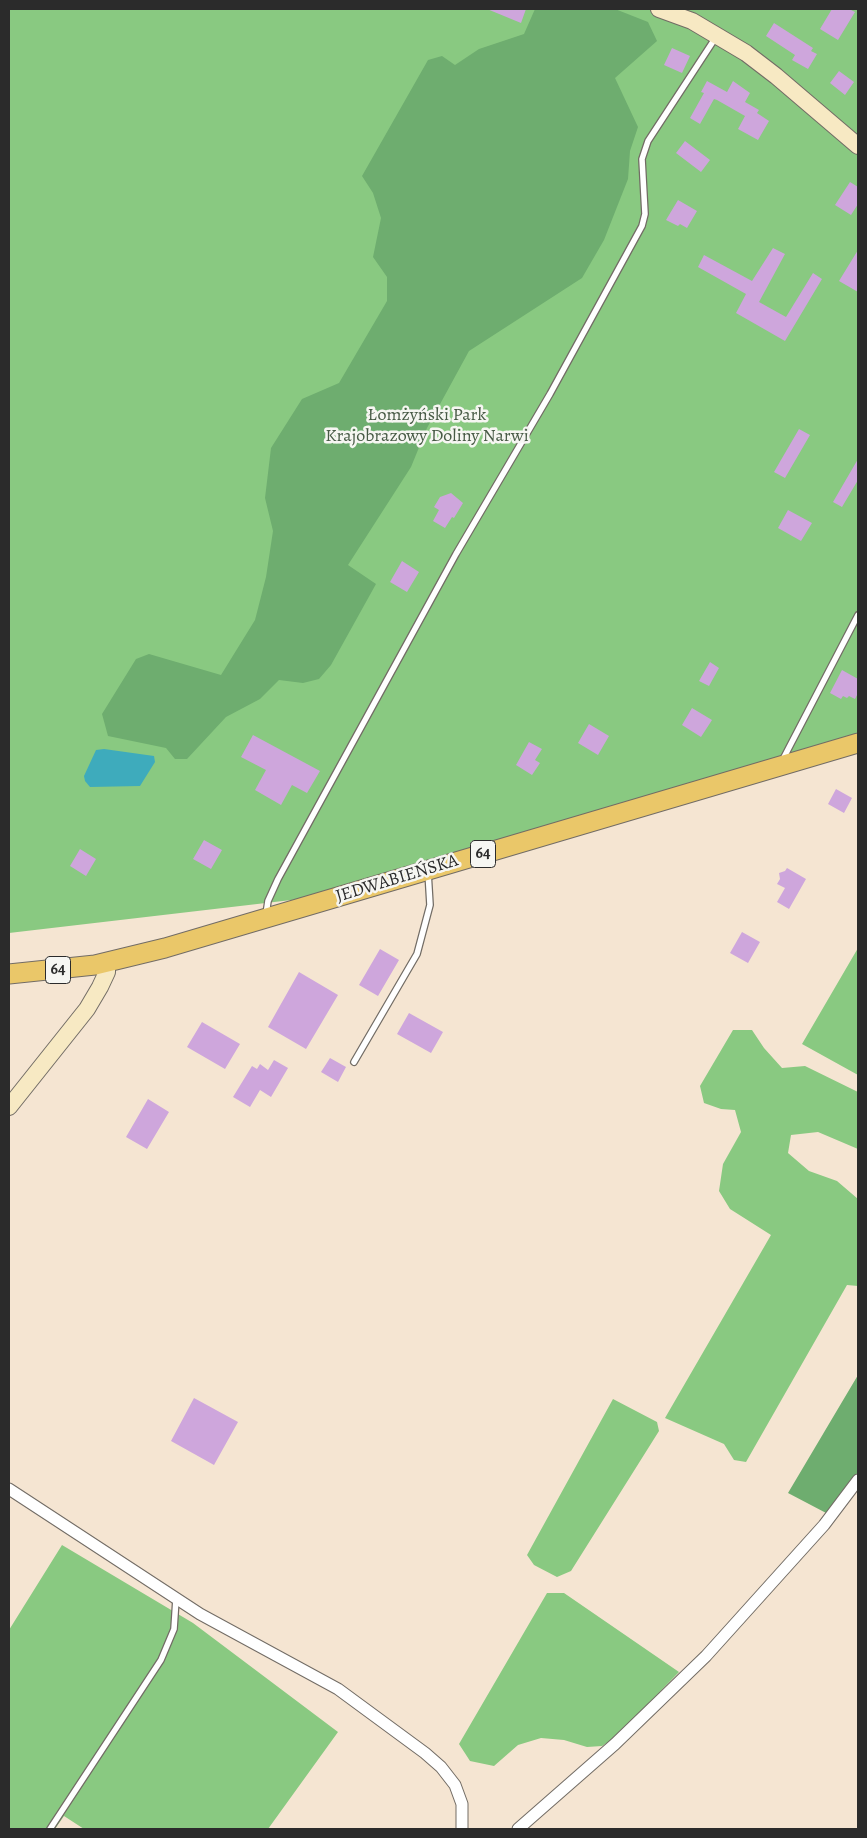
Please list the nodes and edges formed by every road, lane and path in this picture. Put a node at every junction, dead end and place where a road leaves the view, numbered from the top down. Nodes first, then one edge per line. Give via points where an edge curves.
1 (659, 9) edge
2 (717, 36) junction
3 (858, 146) edge
4 (858, 615) edge
5 (858, 743) edge
6 (780, 765) junction
7 (427, 870) junction
8 (266, 918) junction
9 (107, 963) junction
10 (9, 974) edge
11 (354, 1062) dead end
12 (9, 1107) edge
13 (858, 1480) edge
14 (9, 1489) edge
15 (176, 1599) junction
16 (50, 1829) edge
17 (462, 1829) edge
18 (518, 1829) edge

1 - 2 street
2 - 3 street via 776,76
2 - 8 lane via 648,141 642,159 645,214 642,226 550,394 456,554 278,879 268,901
4 - 6 lane
5 - 6 main road, JEDWABIEŃSKA / 64
6 - 7 main road, JEDWABIEŃSKA / 64
7 - 8 main road, JEDWABIEŃSKA / 64
7 - 11 lane via 430,905 417,954
8 - 9 main road, JEDWABIEŃSKA / 64
9 - 10 main road, 64
9 - 12 street via 100,987 87,1008
13 - 18 street via 824,1525 706,1656 615,1744
14 - 15 street
15 - 16 lane via 174,1629 161,1660
15 - 17 street via 338,1689 425,1753 455,1785 462,1804

